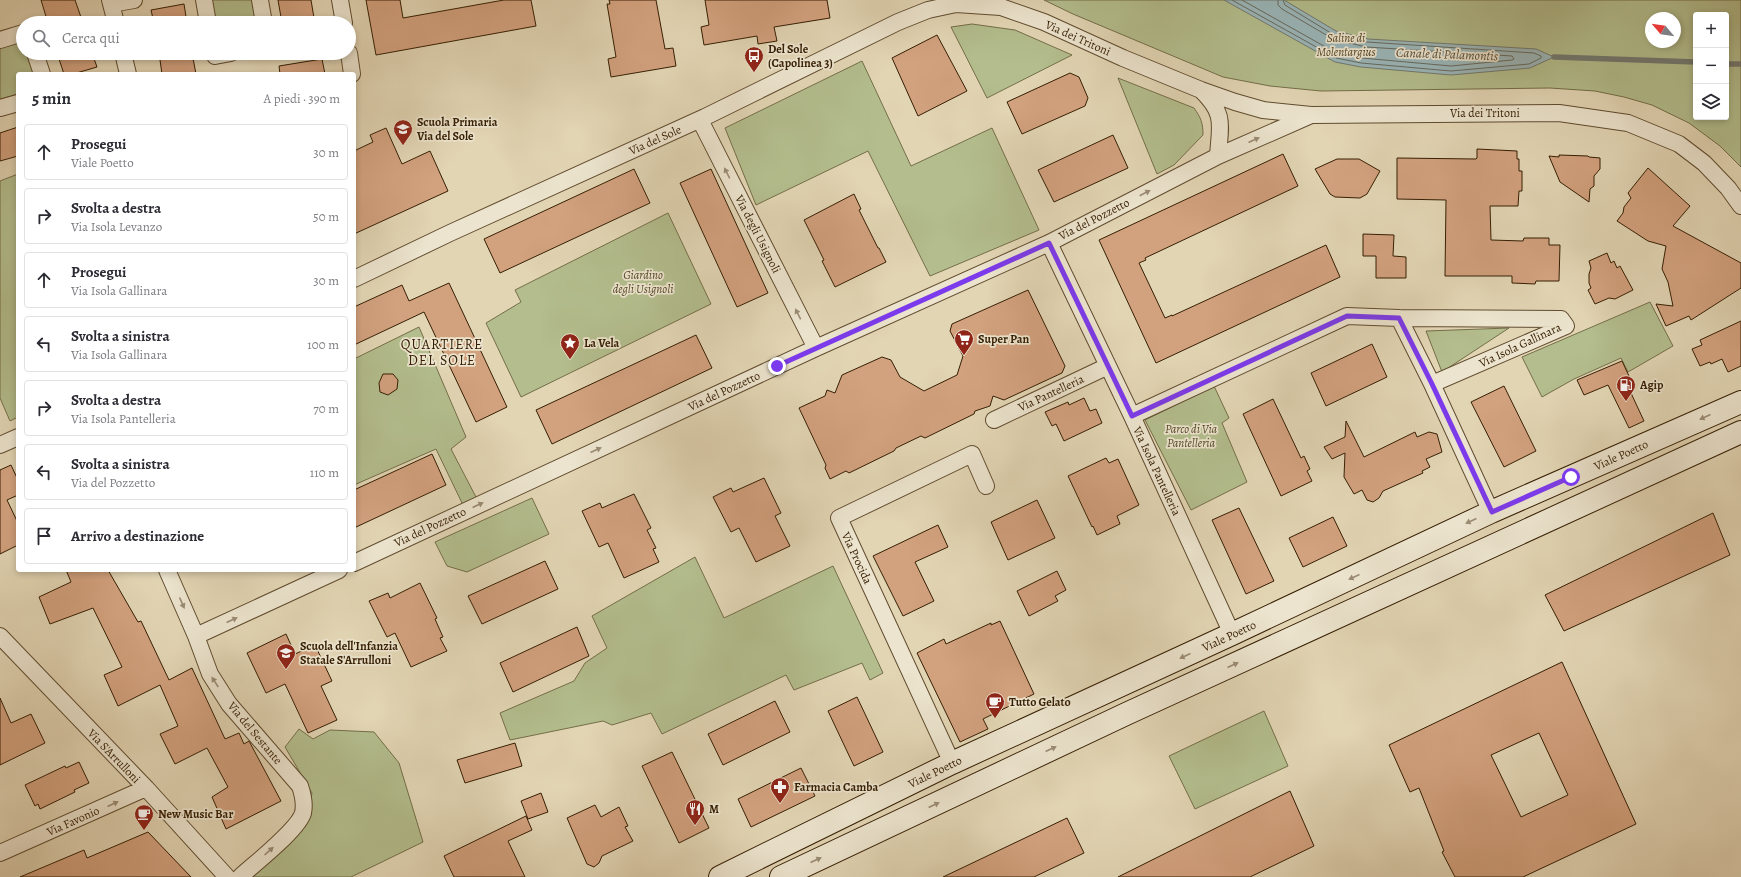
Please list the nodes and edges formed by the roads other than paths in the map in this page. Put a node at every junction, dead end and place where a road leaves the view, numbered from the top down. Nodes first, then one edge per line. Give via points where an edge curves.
1 (134, 0) edge
2 (204, 0) edge
3 (260, 0) edge
4 (340, 0) edge
5 (111, 2) edge
6 (955, 2) edge
7 (114, 16) edge
8 (207, 16) edge
9 (263, 16) edge
10 (343, 16) edge
11 (16, 35) edge
12 (0, 40) edge
13 (37, 60) edge
14 (123, 60) edge
15 (350, 60) edge
16 (41, 72) edge
17 (124, 72) edge
18 (352, 72) edge
19 (1201, 90) junction
20 (16, 104) edge
21 (0, 108) edge
22 (1311, 115) junction
23 (700, 120) junction
24 (1218, 156) junction
25 (1741, 206) edge
26 (1049, 243) junction
27 (356, 278) edge
28 (1399, 318) junction
29 (816, 348) junction
30 (1108, 366) junction
31 (1432, 384) junction
32 (1741, 402) edge
33 (1132, 416) junction
34 (994, 420) dead end
35 (1741, 432) edge
36 (16, 438) edge
37 (0, 445) edge
38 (986, 486) dead end
39 (1492, 512) junction
40 (356, 562) edge
41 (168, 572) edge
42 (335, 572) edge
43 (1232, 634) junction
44 (0, 636) edge
45 (196, 636) junction
46 (952, 763) junction
47 (146, 788) junction
48 (0, 854) edge
49 (227, 877) edge
50 (240, 877) edge
51 (720, 877) edge
52 (781, 877) edge

1 - 5 street
2 - 8 street
3 - 9 street
4 - 10 street
5 - 7 street
6 - 19 street, Via dei Tritoni via 1001,7 1044,22
6 - 23 street, Via del Sole via 898,22
11 - 12 street
13 - 16 street
14 - 17 street
15 - 18 street
19 - 22 street, Via dei Tritoni via 1263,110
19 - 24 street, Via dei Tritoni via 1217,110 1221,135
20 - 21 street
24 -> 22 street, Via del Pozzetto
22 - 25 street, Via dei Tritoni via 1559,113 1628,123 1679,144 1704,163
23 - 27 street, Via del Sole
29 -> 23 street, Via degli Usignoli
26 -> 24 street, Via del Pozzetto
26 - 29 street, Via del Pozzetto
26 - 30 street, Via Isola Pantelleria
28 - 31 street
28 - 31 street, Via Isola Gallinara via 1561,319 1566,326
28 - 33 street, Via Isola Gallinara via 1347,316
40 -> 29 street, Via del Pozzetto
30 - 33 street, Via Isola Pantelleria
30 - 34 street, Via Pantelleria
31 - 39 street
32 -> 39 main road, Viale Poetto
33 - 43 street, Via Isola Pantelleria
52 -> 35 main road via 1126,714
36 - 37 street
38 - 46 street, Via Procida via 972,454 838,518
39 -> 43 main road, Viale Poetto
41 -> 45 street, Via del Sestante
45 -> 42 street
43 -> 46 main road, Viale Poetto
44 - 47 street, Via S'Arrulloni
50 -> 45 street, Via del Sestante via 293,829 303,814 304,800 300,786 225,698 210,674
46 - 51 main road, Viale Poetto
48 -> 47 street, Via Favonio
47 - 49 street, Via S'Arrulloni

